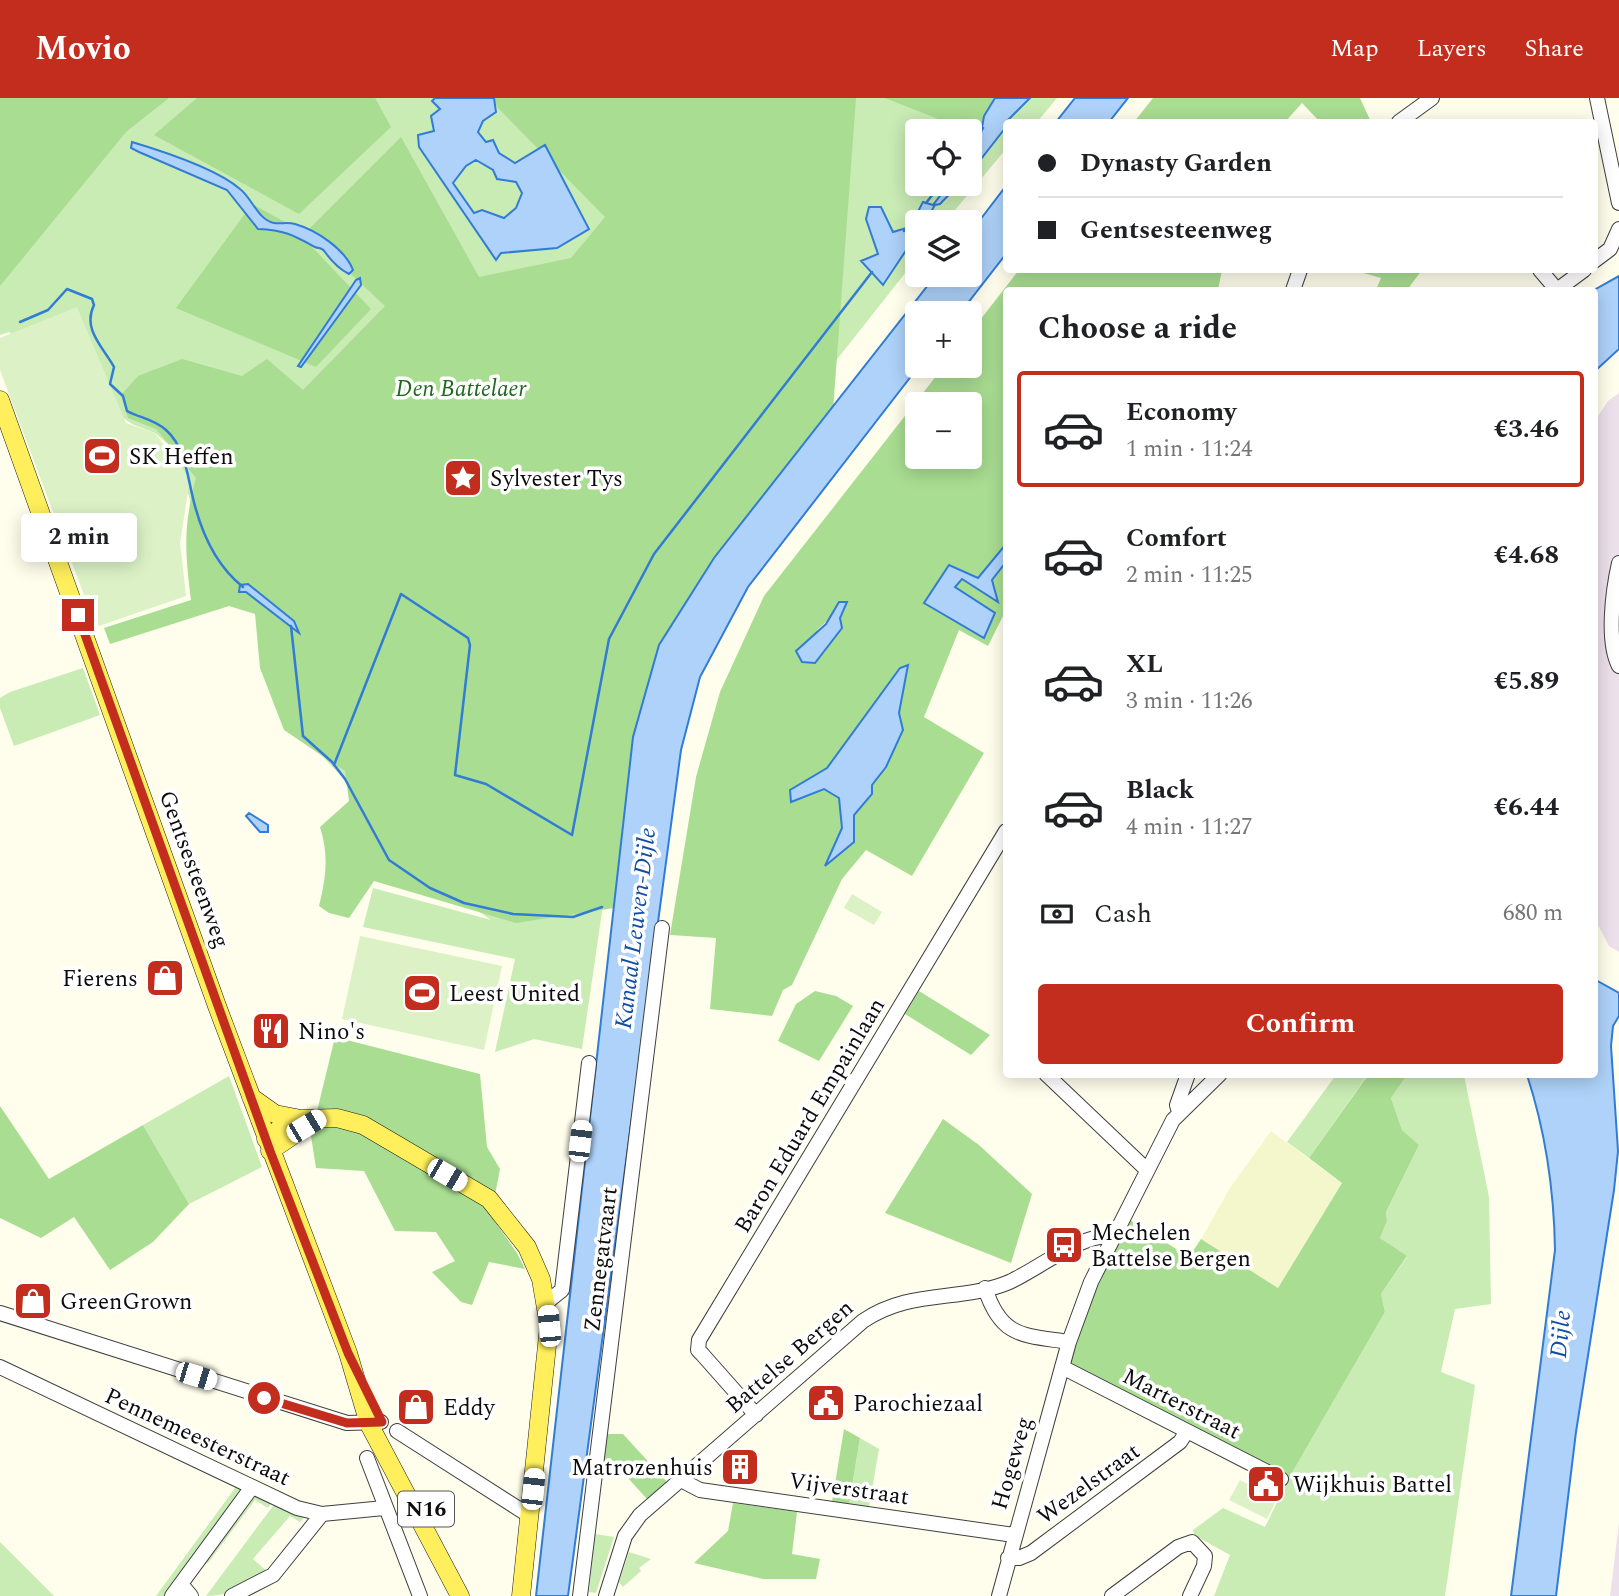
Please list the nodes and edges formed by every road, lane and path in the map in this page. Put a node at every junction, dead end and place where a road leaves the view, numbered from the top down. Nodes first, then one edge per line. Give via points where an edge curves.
1 (1432, 98) edge
2 (1597, 98) edge
3 (1402, 119) edge
4 (1619, 203) edge
5 (1619, 229) edge
6 (1598, 258) edge
7 (1543, 273) edge
8 (1580, 273) edge
9 (1555, 287) edge
10 (1561, 287) edge
11 (0, 400) edge
12 (1619, 563) edge
13 (1619, 666) edge
14 (1003, 836) edge
15 (662, 928) dead end
16 (589, 1063) dead end
17 (1050, 1078) edge
18 (1187, 1078) edge
19 (1216, 1078) edge
20 (251, 1096) junction
21 (1179, 1112) junction
22 (310, 1119) junction
23 (268, 1145) junction
24 (1147, 1170) junction
25 (1113, 1237) junction
26 (985, 1288) junction
27 (547, 1302) junction
28 (0, 1313) edge
29 (1069, 1342) junction
30 (0, 1367) edge
31 (1062, 1367) junction
32 (755, 1415) junction
33 (382, 1426) junction
34 (1187, 1431) junction
35 (367, 1458) dead end
36 (1281, 1479) dead end
37 (681, 1480) junction
38 (252, 1487) junction
39 (384, 1507) junction
40 (322, 1514) junction
41 (530, 1516) junction
42 (1014, 1535) junction
43 (1008, 1558) junction
44 (181, 1584) junction
45 (172, 1596) edge
46 (191, 1596) edge
47 (232, 1596) edge
48 (421, 1596) edge
49 (460, 1596) edge
50 (472, 1596) edge
51 (521, 1596) edge
52 (580, 1596) edge
53 (606, 1596) edge
54 (999, 1596) edge
55 (1112, 1596) edge
56 (1190, 1596) edge

1 - 3 street
2 - 4 street
5 - 6 street via 1610,249
7 - 9 street
8 - 10 street
11 - 20 main road, Gentsesteenweg / N16
12 - 13 street via 1612,592
14 - 32 street, Baron Eduard Empainlaan via 699,1340 698,1350
15 - 52 street, Zennegatvaart
16 - 27 street via 562,1290
17 - 24 street
18 - 21 street, Hogeweg
19 - 21 street, Hogeweg
20 - 22 main road via 275,1114
20 - 23 main road, Gentsesteenweg / N16
21 - 24 street, Hogeweg
22 - 23 main road
22 - 27 main road via 337,1118 363,1125 489,1199 527,1247
23 - 33 main road, Gentsesteenweg / N16 via 348,1353
24 - 25 street, Hogeweg
25 - 26 street, Battelse Bergen via 1095,1237 1006,1283
25 - 29 street, Hogeweg
26 - 29 street via 1005,1327 1031,1338
26 - 32 street, Battelse Bergen via 906,1300 876,1313
27 - 41 main road via 549,1326
28 - 33 street via 335,1419
29 - 31 street, Hogeweg
30 - 38 street, Pennemeesterstraat
31 - 34 street, Marterstraat
31 - 42 street, Hogeweg
32 - 37 street, Battelse Bergen
33 - 41 street
33 - 49 main road, Gentsesteenweg / N16
33 - 50 main road, Gentsesteenweg / N16
34 - 36 street, Marterstraat
34 - 43 street, Wezelstraat via 1180,1442 1031,1553
35 - 39 street
37 - 42 street, Vijverstraat via 700,1490
37 - 53 street, Battelse Bergen via 632,1524
38 - 40 street, Pennemeesterstraat
38 - 44 street
39 - 40 street, Pennemeesterstraat
39 - 48 street
40 - 47 street via 273,1575
41 - 51 main road
42 - 43 street, Hogeweg
43 - 54 street, Hogeweg
44 - 45 street
44 - 46 street
55 - 56 street via 1178,1547 1192,1542 1205,1556

